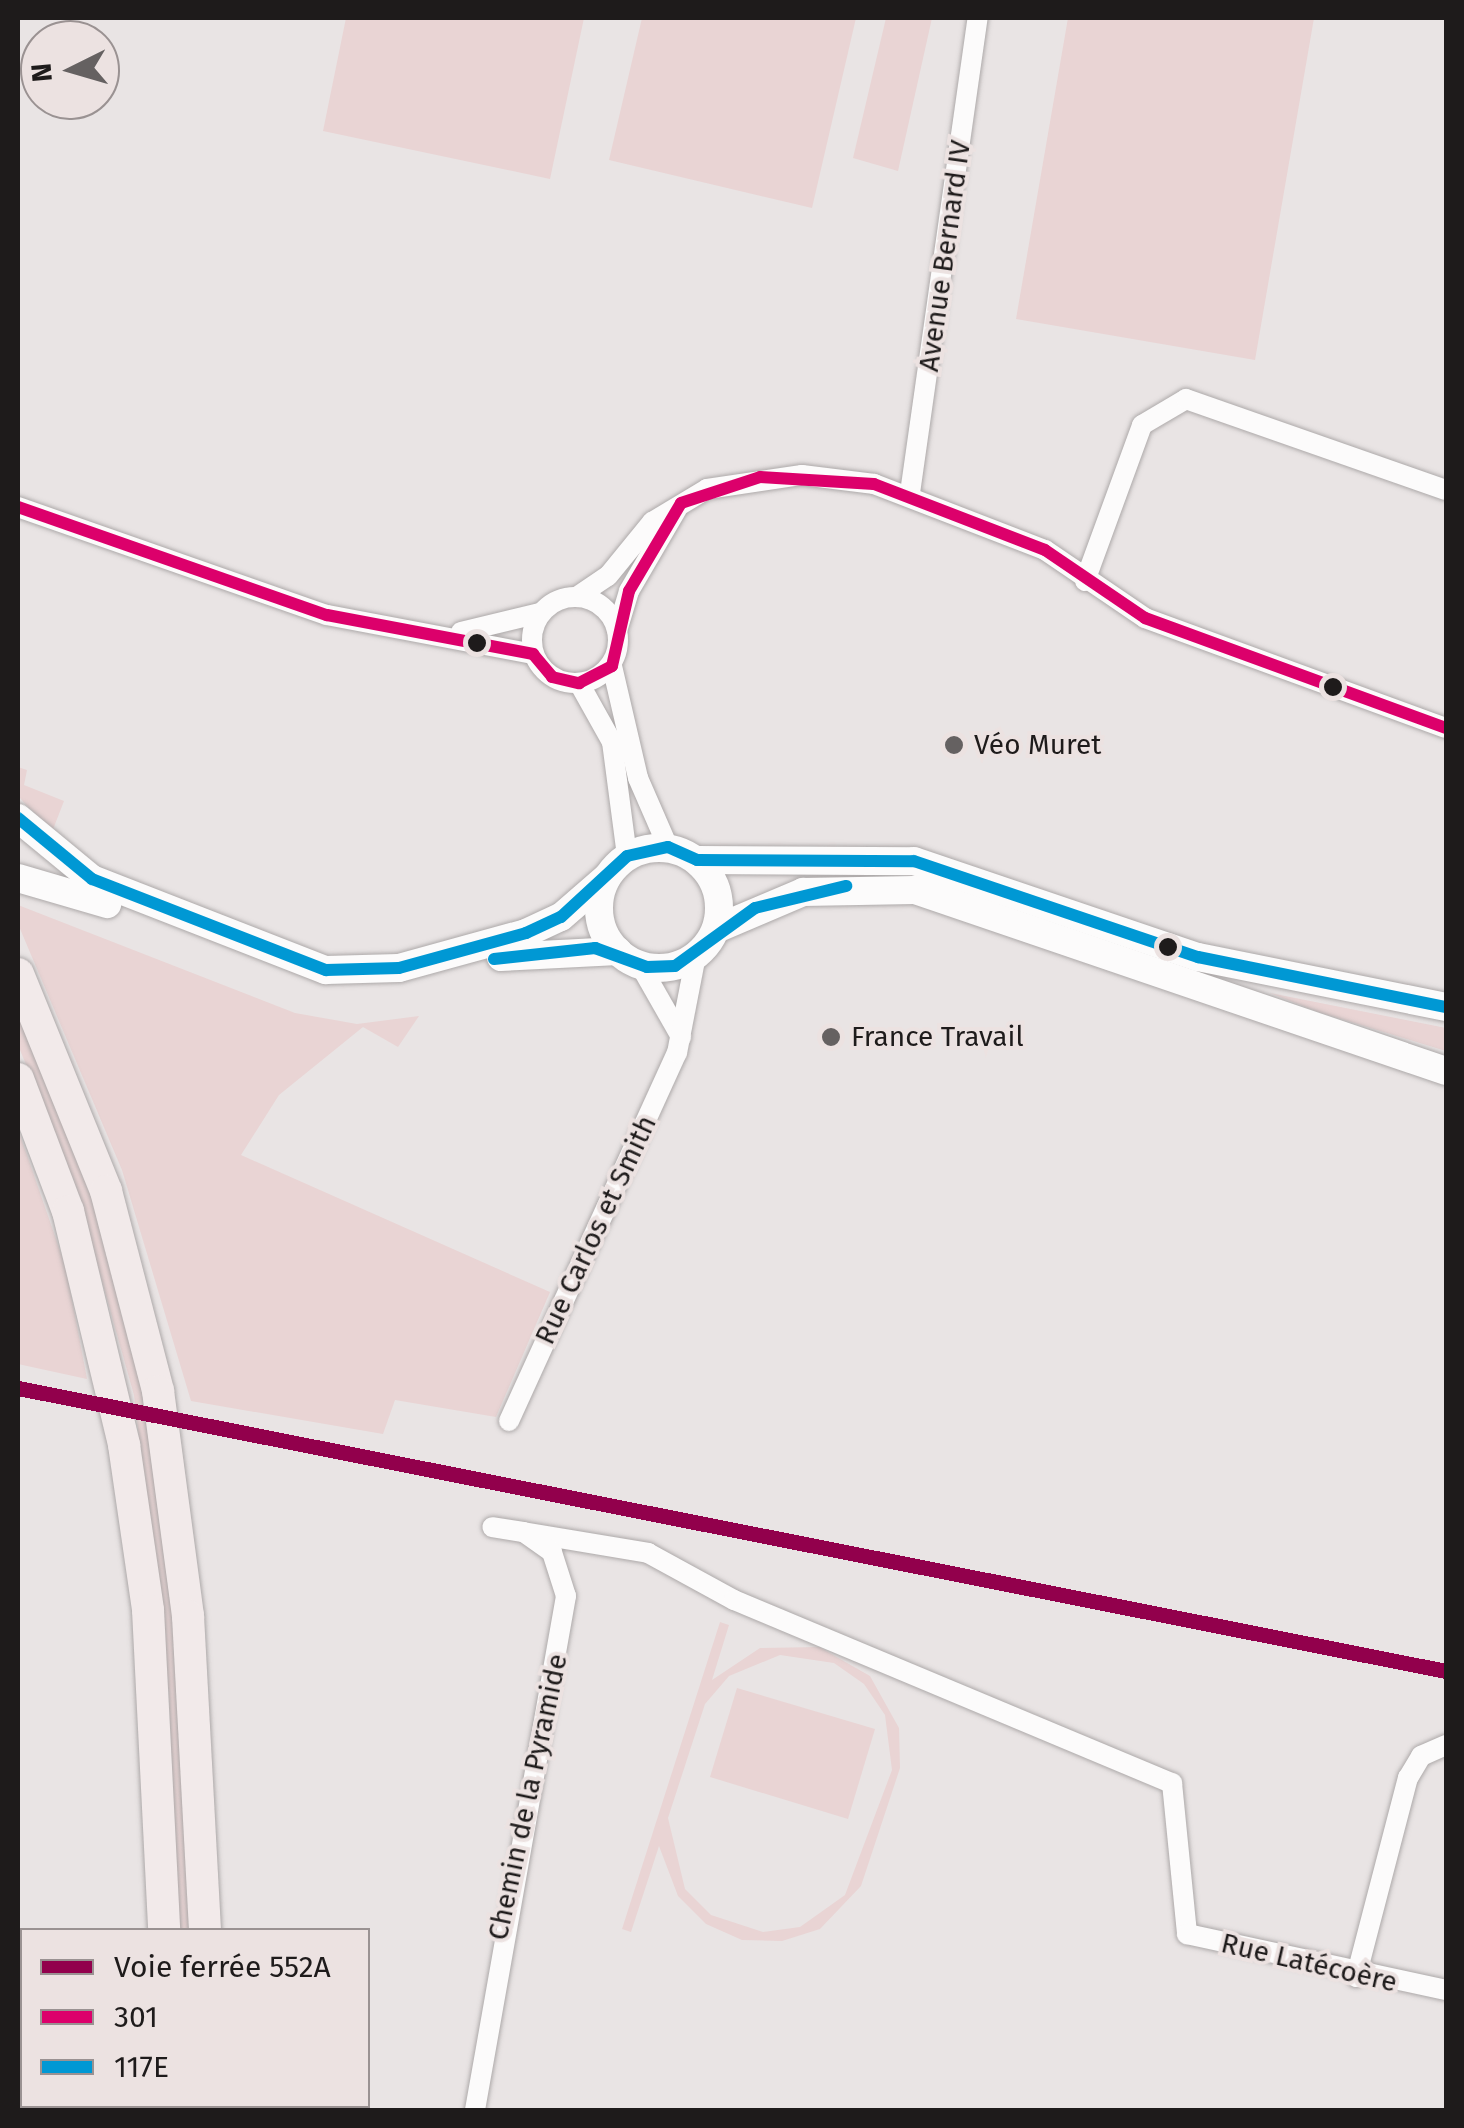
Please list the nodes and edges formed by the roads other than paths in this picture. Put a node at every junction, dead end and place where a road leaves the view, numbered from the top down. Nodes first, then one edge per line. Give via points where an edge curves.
1 (978, 18) edge
2 (1446, 490) edge
3 (910, 493) junction
4 (681, 503) junction
5 (18, 507) edge
6 (1086, 581) junction
7 (578, 596) junction
8 (540, 613) junction
9 (617, 631) junction
10 (439, 635) junction
11 (534, 654) junction
12 (612, 666) junction
13 (580, 683) junction
14 (1446, 728) edge
15 (18, 818) edge
16 (668, 847) junction
17 (697, 860) junction
18 (617, 866) junction
19 (18, 878) edge
20 (716, 929) junction
21 (696, 955) junction
22 (629, 958) junction
23 (18, 974) edge
24 (1446, 1007) edge
25 (682, 1038) junction
26 (1446, 1071) edge
27 (18, 1079) edge
28 (509, 1421) dead end
29 (492, 1527) dead end
30 (523, 1532) junction
31 (1446, 1746) edge
32 (164, 1928) edge
33 (205, 1928) edge
34 (1356, 1977) junction
35 (1446, 1990) edge
36 (475, 2110) edge

1 - 3 street, Avenue Bernard IV
2 - 6 street via 1186,399 1142,425
3 - 4 street via 760,477
3 - 6 street via 1045,550
4 - 7 street
4 - 9 street via 629,591
5 - 10 street via 326,615
6 - 14 street via 1145,618
7 - 8 street
7 - 9 street via 603,607
8 - 10 street
8 - 11 street
9 - 12 street
10 - 11 street
11 - 13 street via 552,677
12 - 13 street
12 - 16 street via 638,778
13 - 18 street via 612,742
15 - 18 main road via 92,880 326,970 399,968 526,933 562,917
16 - 17 main road
16 - 18 main road
17 - 20 main road via 718,892
17 - 24 main road via 914,861 1198,957
18 - 22 main road via 600,918
19 - 22 main road via 75,890 319,986 388,986 524,951
20 - 21 main road
20 - 26 main road via 803,892 915,890
21 - 22 main road via 675,966
21 - 25 street, Rue Carlos et Smith
22 - 25 street
23 - 33 main road via 106,1190 158,1391 190,1635
25 - 28 street, Rue Carlos et Smith
27 - 32 main road via 68,1210 124,1444 148,1610
29 - 30 street
30 - 34 street, Rue Latécoère via 648,1553 734,1600 1172,1783 1187,1934
30 - 36 street, Chemin de la Pyramide via 560,1564 565,1614 529,1768
31 - 34 street via 1421,1756 1408,1778
34 - 35 street, Rue Latécoère

